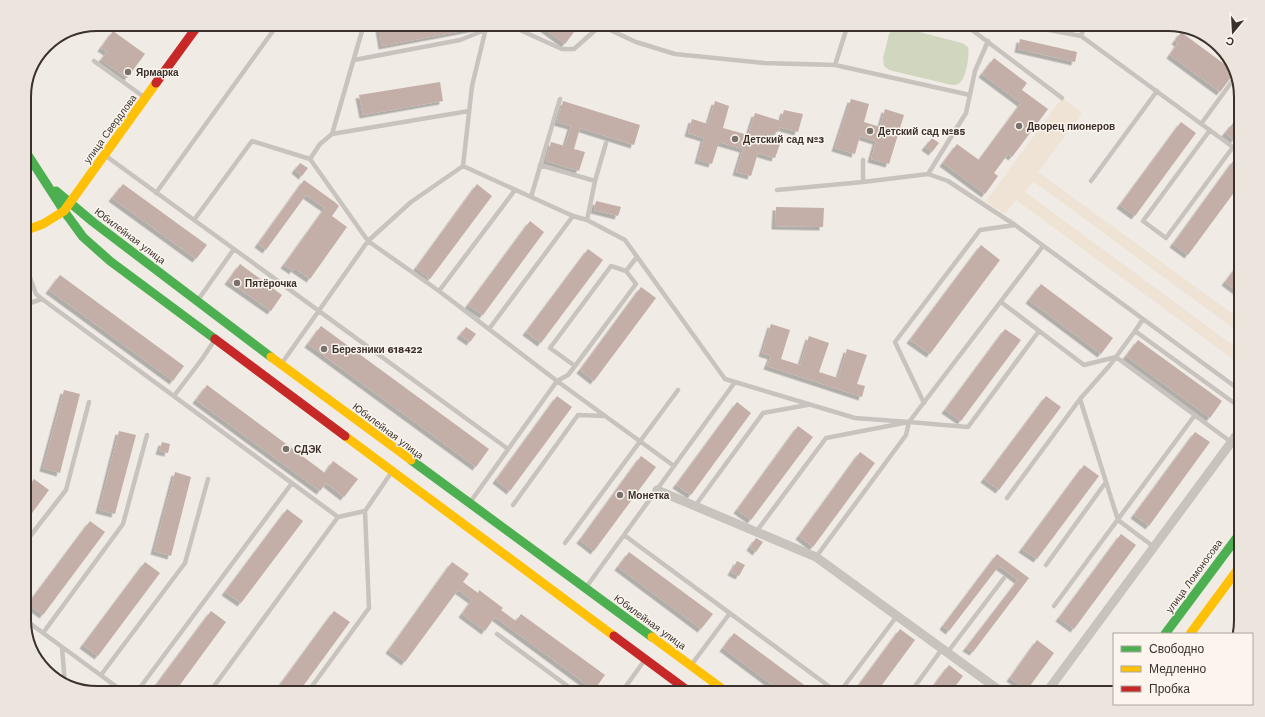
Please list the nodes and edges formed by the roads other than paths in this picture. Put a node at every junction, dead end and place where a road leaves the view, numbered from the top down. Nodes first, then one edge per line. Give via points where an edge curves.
1 (194, 31) edge
2 (273, 31) edge
3 (362, 31) edge
4 (482, 31) edge
5 (485, 31) edge
6 (522, 31) edge
7 (593, 31) edge
8 (612, 31) edge
9 (846, 31) edge
10 (974, 31) edge
11 (1055, 31) edge
12 (1083, 31) edge
13 (1081, 36) junction
14 (988, 41) junction
15 (354, 60) junction
16 (94, 61) dead end
17 (835, 66) junction
18 (1232, 81) edge
19 (1157, 91) junction
20 (970, 95) junction
21 (145, 98) junction
22 (1062, 98) dead end
23 (560, 99) dead end
24 (469, 111) junction
25 (1201, 124) junction
26 (1210, 130) junction
27 (332, 134) junction
28 (606, 143) dead end
29 (1233, 147) joint
30 (104, 156) junction
31 (310, 159) junction
32 (31, 160) edge
33 (863, 160) dead end
34 (540, 165) junction
35 (464, 166) junction
36 (928, 174) junction
37 (42, 178) junction
38 (1091, 180) dead end
39 (595, 181) junction
40 (863, 182) junction
41 (515, 190) junction
42 (777, 190) dead end
43 (156, 193) junction
44 (530, 197) junction
45 (70, 203) junction
46 (64, 211) junction
47 (573, 216) junction
48 (194, 220) junction
49 (587, 220) junction
50 (1015, 225) junction
51 (31, 228) edge
52 (368, 241) junction
53 (1043, 246) junction
54 (234, 249) junction
55 (637, 257) junction
56 (626, 271) junction
57 (31, 280) edge
58 (439, 291) junction
59 (42, 299) junction
60 (197, 301) junction
61 (1000, 302) junction
62 (31, 303) edge
63 (319, 310) junction
64 (1143, 319) junction
65 (489, 329) junction
66 (1135, 330) junction
67 (1039, 331) junction
68 (215, 338) junction
69 (1116, 357) junction
70 (281, 365) junction
71 (575, 366) junction
72 (557, 381) junction
73 (735, 382) junction
74 (1234, 386) edge
75 (678, 390) dead end
76 (174, 396) junction
77 (1080, 399) junction
78 (89, 402) dead end
79 (924, 403) junction
80 (1234, 403) edge
81 (808, 405) junction
82 (1195, 414) junction
83 (606, 416) junction
84 (909, 422) junction
85 (147, 435) dead end
86 (1234, 439) edge
87 (639, 441) junction
88 (1232, 442) junction
89 (508, 449) junction
90 (674, 466) junction
91 (392, 472) junction
92 (208, 479) dead end
93 (1106, 482) junction
94 (292, 483) junction
95 (656, 490) junction
96 (1007, 498) dead end
97 (468, 504) junction
98 (513, 505) dead end
99 (695, 506) junction
100 (364, 511) junction
101 (338, 517) junction
102 (1118, 520) junction
103 (756, 532) junction
104 (31, 535) edge
105 (624, 535) junction
106 (1234, 541) edge
107 (565, 543) dead end
108 (1154, 547) junction
109 (816, 558) junction
110 (1046, 565) dead end
111 (1234, 574) edge
112 (1004, 578) dead end
113 (585, 589) junction
114 (1054, 606) dead end
115 (730, 612) junction
116 (896, 616) junction
117 (31, 624) edge
118 (43, 633) junction
119 (1166, 633) edge
120 (1191, 633) edge
121 (497, 634) dead end
122 (62, 647) junction
123 (945, 651) junction
124 (645, 660) junction
125 (690, 666) junction
126 (101, 675) junction
127 (64, 677) edge
128 (116, 686) edge
129 (141, 686) edge
130 (214, 686) edge
131 (312, 686) edge
132 (568, 686) edge
133 (626, 686) edge
134 (680, 686) edge
135 (718, 686) edge
136 (830, 686) edge
137 (844, 686) edge
138 (916, 686) edge
139 (987, 686) edge
140 (1051, 686) edge

1 - 21 main road, улица Свердлова
2 - 43 lane
3 - 15 lane
4 - 15 lane via 460,40
5 - 24 lane
6 - 7 lane via 562,49 574,49
8 - 17 lane via 636,42 675,54 764,63
9 - 17 lane
10 - 14 lane
11 - 13 lane
12 - 13 lane
13 - 19 lane
14 - 20 lane via 975,71
14 - 22 lane
15 - 27 lane
16 - 21 lane
17 - 20 lane
18 - 25 lane
19 - 25 lane
19 - 38 lane
20 - 36 lane via 966,112
21 - 30 main road, улица Свердлова
23 - 34 lane
24 - 27 lane
24 - 35 lane
25 - 26 lane
26 - 29 lane
26 - 29 lane via 1143,221 1166,238
27 - 31 lane via 320,144
28 - 39 lane
30 - 43 lane
30 - 45 main road, улица Свердлова
31 - 48 lane via 252,141
31 - 52 lane
32 - 37 main road, Юбилейная улица
33 - 40 lane
34 - 39 lane
34 - 44 lane
35 - 41 lane
35 - 52 lane via 411,202
36 - 40 lane
36 - 50 lane via 948,181
37 - 45 main road, Юбилейная улица
37 - 46 main road, Юбилейная улица
39 - 49 lane
40 - 42 lane
41 - 44 lane
41 - 58 lane
43 - 48 lane
44 - 47 lane
45 - 46 main road, улица Свердлова
45 - 60 main road, Юбилейная улица
46 - 51 main road, улица Свердлова
46 - 68 main road, Юбилейная улица via 83,237 110,261
47 - 49 lane
47 - 65 lane
48 - 54 lane
49 - 55 lane via 625,240
50 - 53 lane
50 - 79 lane via 980,230 895,342
52 - 58 lane
52 - 63 lane
53 - 61 lane
53 - 64 lane
54 - 60 lane
54 - 63 lane
55 - 56 lane
55 - 73 lane via 725,379
56 - 71 lane via 636,284
56 - 71 lane via 611,266 550,348
57 - 59 lane via 36,294
58 - 65 lane
59 - 62 lane
59 - 76 lane
60 - 70 main road, Юбилейная улица
61 - 67 lane
61 - 79 lane
63 - 70 lane
63 - 89 lane
64 - 66 lane
64 - 74 lane
65 - 72 lane
66 - 69 lane
66 - 80 lane
67 - 69 lane via 1084,365
67 - 84 lane via 968,427
68 - 76 lane
68 - 91 main road, Юбилейная улица
69 - 77 lane
69 - 82 lane
70 - 97 main road, Юбилейная улица
71 - 72 lane via 568,375
72 - 83 lane
72 - 89 lane
73 - 81 lane
73 - 90 lane
75 - 87 lane
76 - 94 lane
77 - 93 lane
77 - 96 lane
78 - 104 lane via 66,490
79 - 84 lane
81 - 84 lane via 855,418
81 - 99 lane via 763,413
82 - 88 lane
82 - 102 lane
83 - 87 lane
83 - 98 lane via 578,415
84 - 103 lane via 826,438
84 - 109 lane via 906,435
85 - 118 lane via 123,524
86 - 88 street
87 - 90 lane
87 - 107 lane
88 - 108 street
89 - 97 lane
90 - 95 lane
91 - 100 lane
91 - 124 main road, Юбилейная улица
92 - 126 lane via 185,563
93 - 102 lane
93 - 110 lane
94 - 101 lane
94 - 129 lane
95 - 99 street
95 - 105 lane
97 - 113 main road, Юбилейная улица
99 - 103 street
100 - 101 lane
100 - 131 lane via 369,608
101 - 130 lane
102 - 108 lane
102 - 114 lane
103 - 109 street
105 - 113 lane
105 - 115 lane
106 - 119 main road, улица Ломоносова
108 - 140 street
109 - 116 street
111 - 120 main road
112 - 123 lane
113 - 125 main road, Юбилейная улица
115 - 125 lane
115 - 136 lane
116 - 123 street
116 - 137 lane
117 - 118 lane
118 - 122 lane
121 - 132 lane
122 - 126 lane
122 - 127 lane
123 - 138 lane
123 - 139 street
124 - 133 lane
124 - 134 main road, Юбилейная улица
125 - 135 main road, Юбилейная улица
126 - 128 lane

